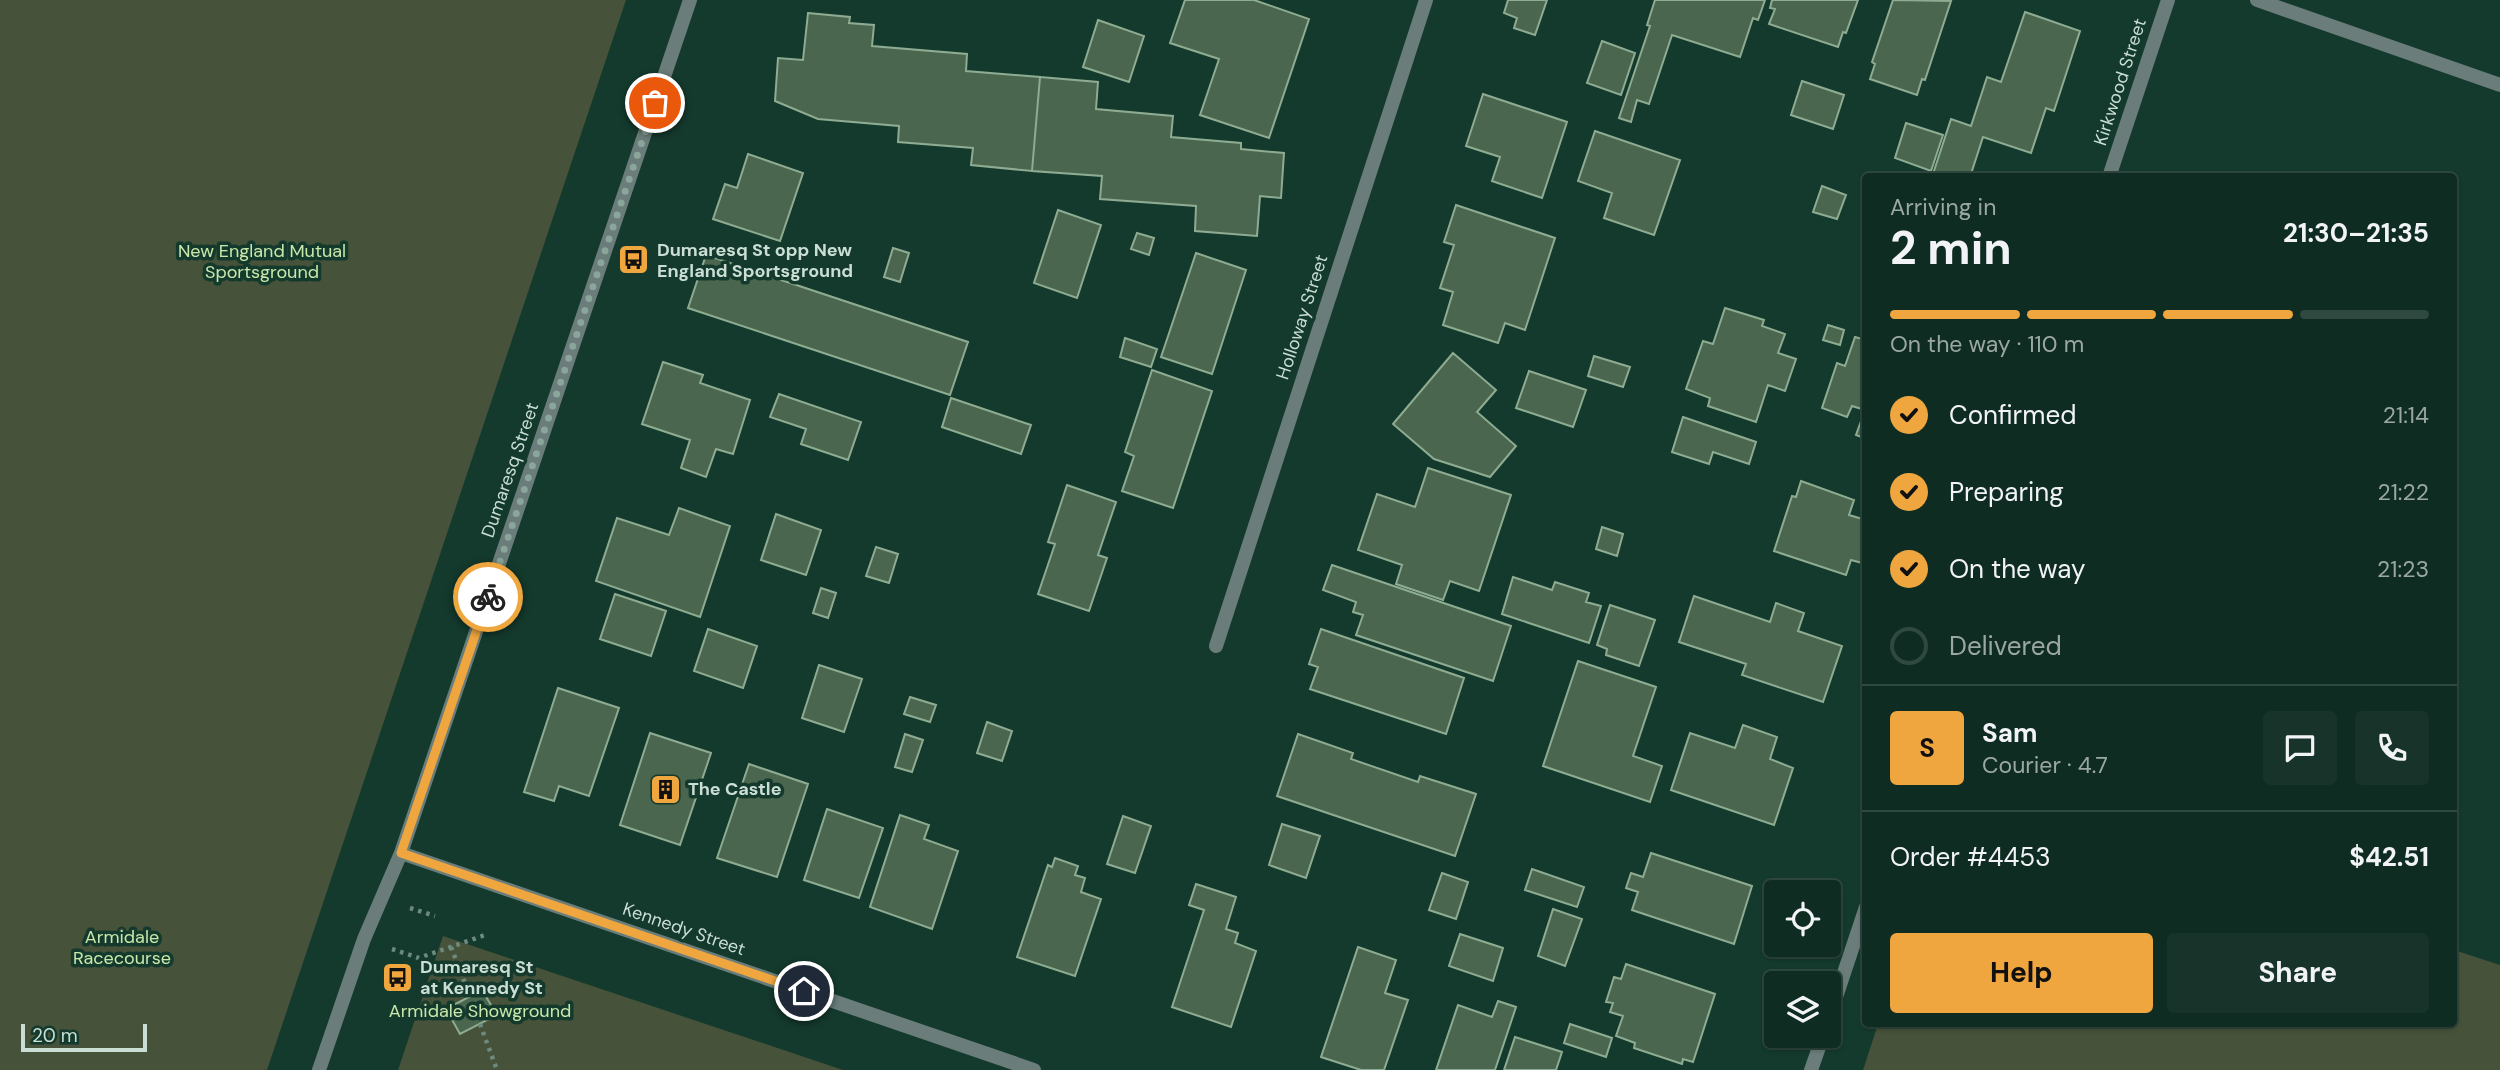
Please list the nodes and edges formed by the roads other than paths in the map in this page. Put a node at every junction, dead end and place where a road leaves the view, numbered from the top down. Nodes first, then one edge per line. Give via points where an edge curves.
1 (690, 0) edge
2 (1426, 0) edge
3 (2168, 0) edge
4 (2257, 0) edge
5 (2500, 85) edge
6 (2110, 173) edge
7 (1216, 646) dead end
8 (401, 853) junction
9 (1862, 919) edge
10 (1841, 981) edge
11 (1819, 1048) edge
12 (319, 1070) edge
13 (1034, 1070) edge
14 (1811, 1070) edge

1 - 8 street, Dumaresq Street
2 - 7 street, Holloway Street
3 - 6 street, Kirkwood Street
4 - 5 street
8 - 12 street, Dumaresq Street via 364,939
8 - 13 street, Kennedy Street
9 - 10 street
11 - 14 street

